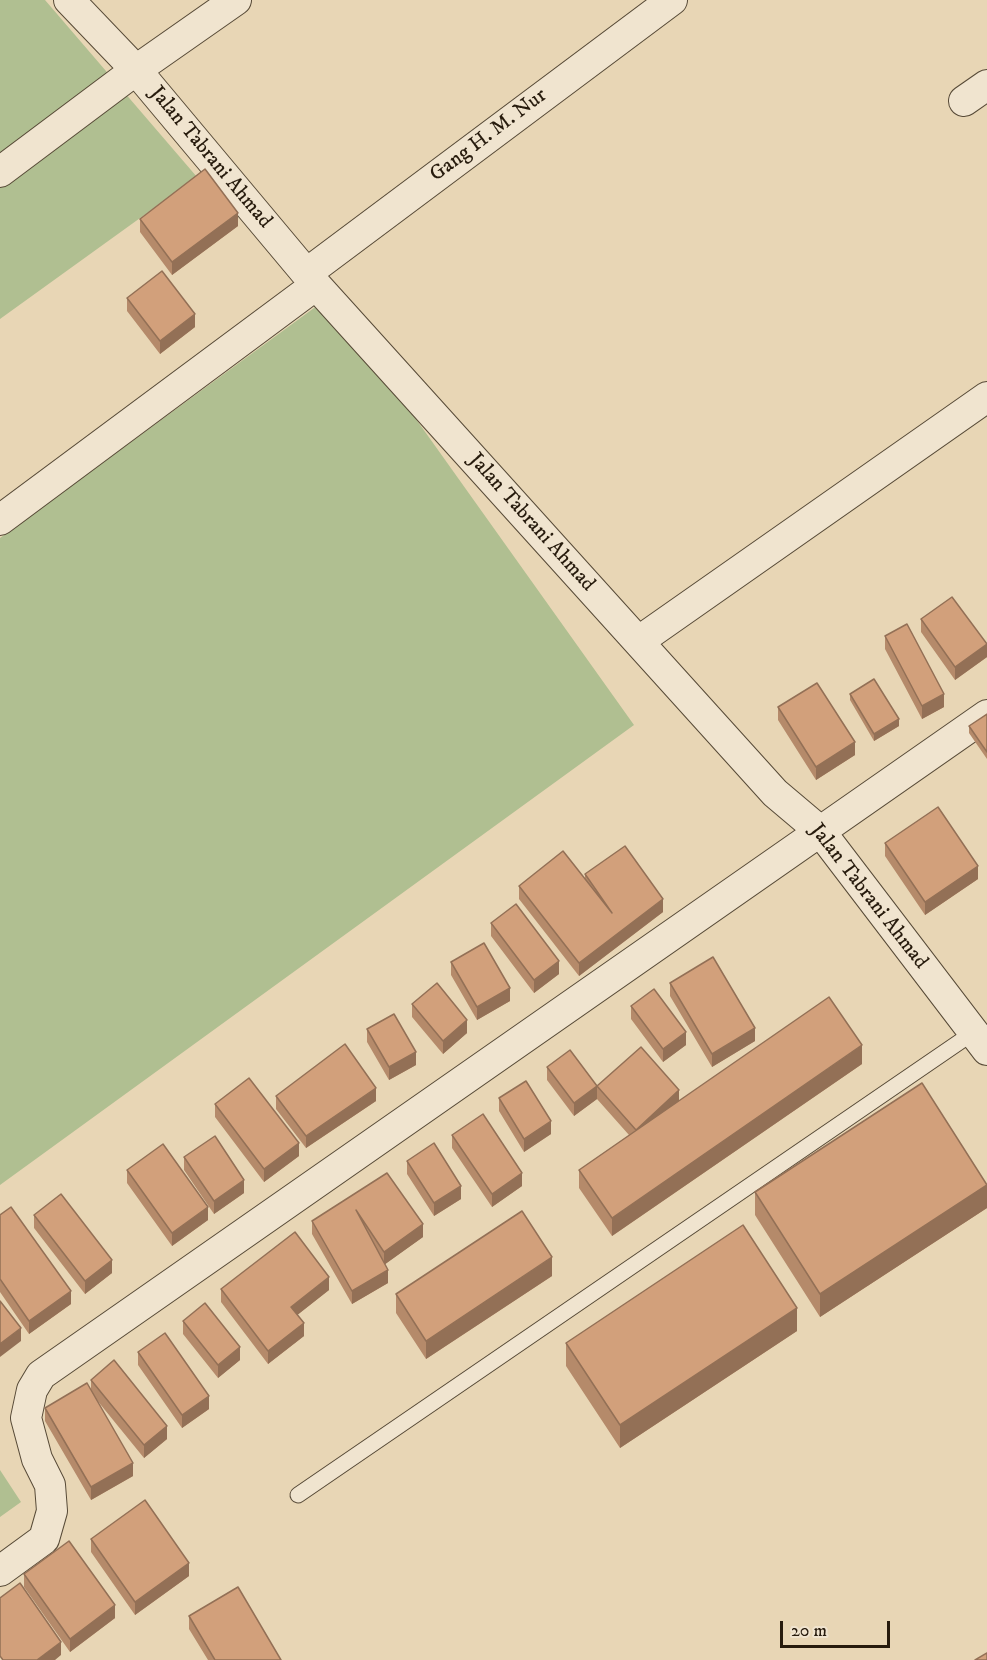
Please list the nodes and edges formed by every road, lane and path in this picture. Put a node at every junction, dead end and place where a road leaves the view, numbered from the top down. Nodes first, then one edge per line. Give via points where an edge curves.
1 (69, 0) edge
2 (236, 0) edge
3 (672, 0) edge
4 (136, 70) junction
5 (0, 172) edge
6 (311, 279) junction
7 (987, 397) edge
8 (0, 520) edge
9 (639, 642) junction
10 (987, 715) edge
11 (820, 831) junction
12 (980, 1041) edge
13 (298, 1495) dead end
14 (0, 1571) edge

1 - 4 street, Jalan Tabrani Ahmad
2 - 4 street
3 - 6 street, Gang H. M. Nur
4 - 5 street
4 - 6 street, Jalan Tabrani Ahmad
6 - 8 street, Gang H. M. Nur
6 - 9 street, Jalan Tabrani Ahmad
7 - 9 street
9 - 11 street, Jalan Tabrani Ahmad via 775,793
10 - 11 street
11 - 12 street, Jalan Tabrani Ahmad
11 - 14 street via 41,1375 32,1390 26,1418 37,1459 50,1485 52,1511 45,1539
12 - 13 lane

